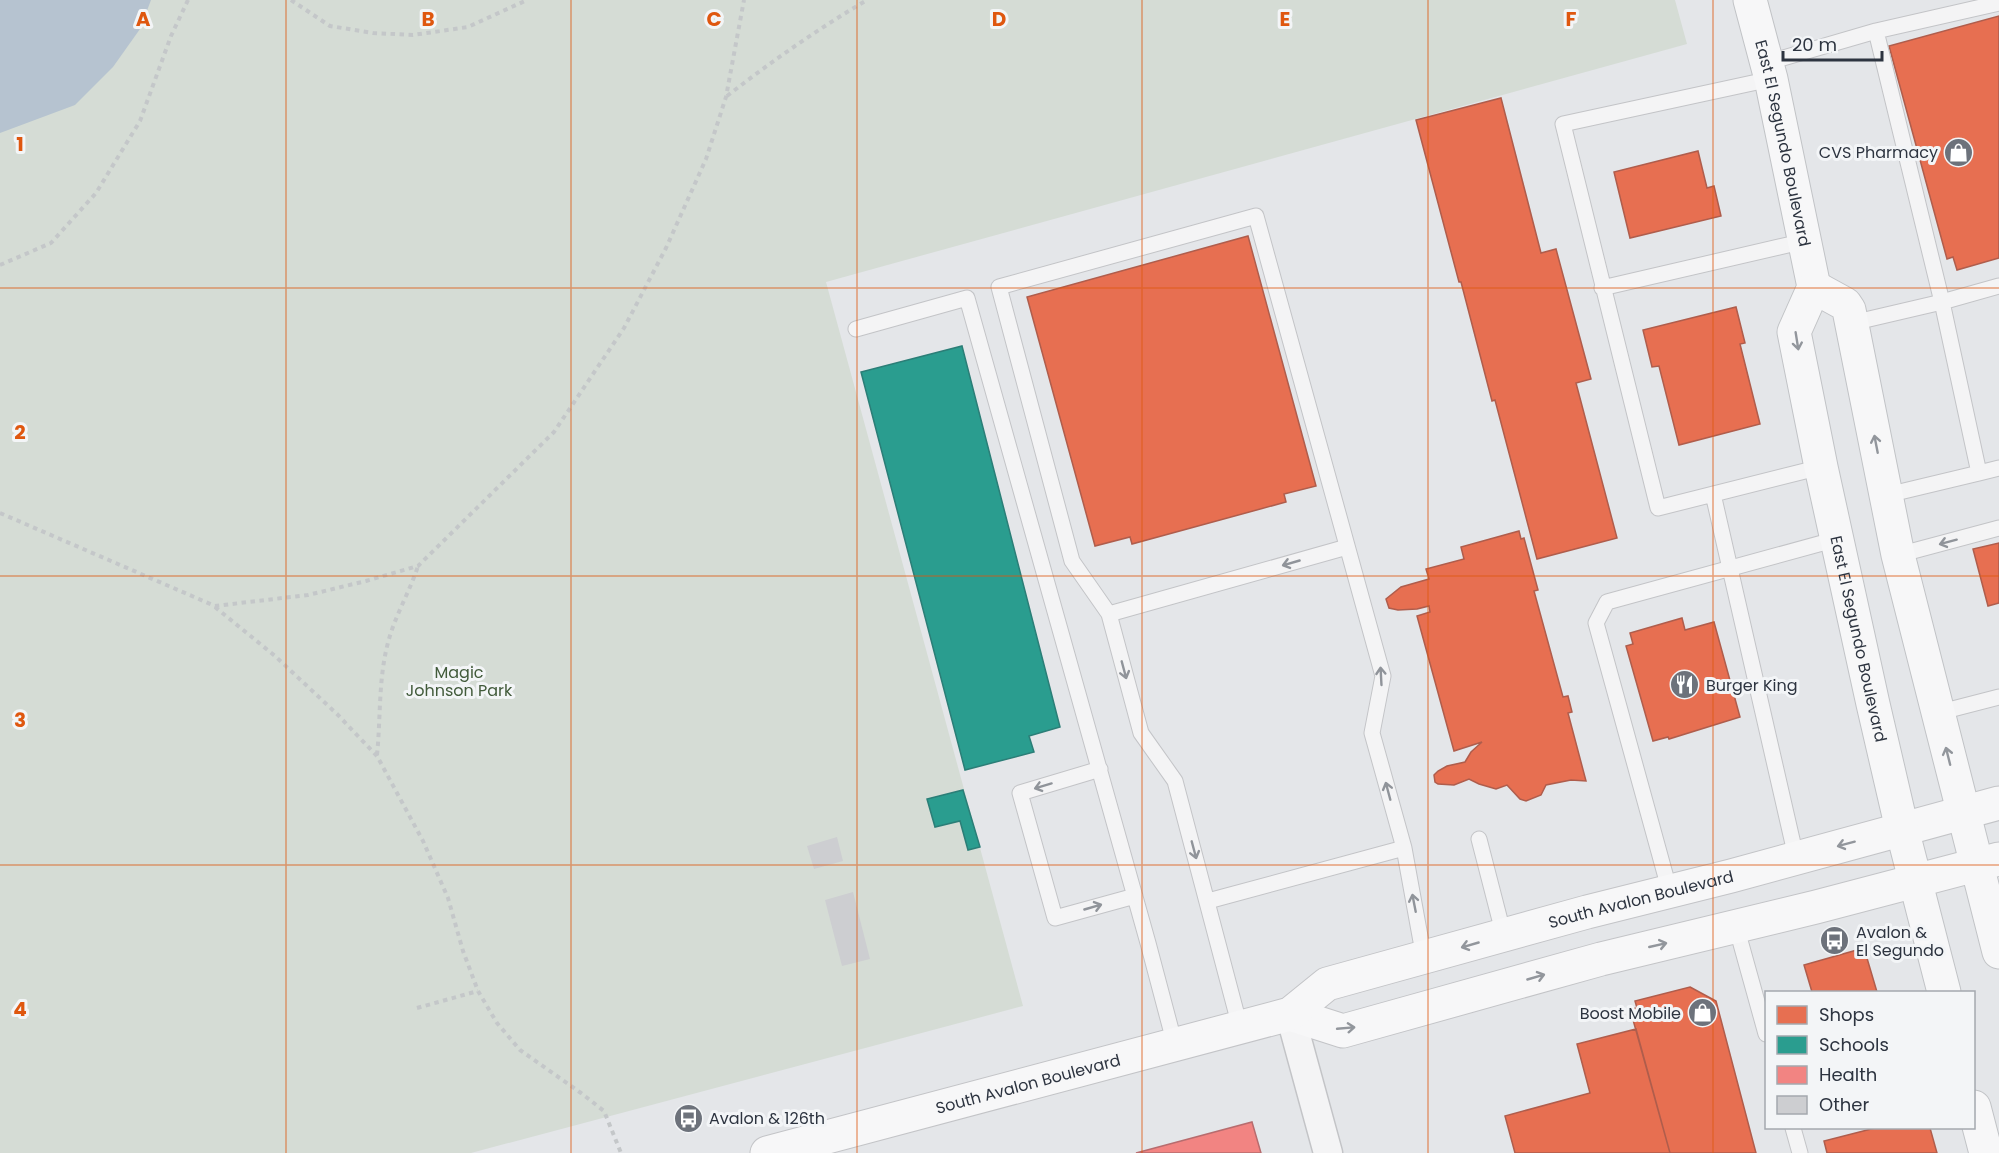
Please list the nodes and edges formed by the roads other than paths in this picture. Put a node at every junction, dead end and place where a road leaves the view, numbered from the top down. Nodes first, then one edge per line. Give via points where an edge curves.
1 (1750, 0) edge
2 (1999, 3) edge
3 (1876, 31) junction
4 (1768, 71) junction
5 (1805, 241) junction
6 (1999, 286) edge
7 (1814, 287) junction
8 (1602, 288) junction
9 (1942, 302) junction
10 (1852, 323) junction
11 (856, 329) dead end
12 (1821, 466) junction
13 (1999, 468) edge
14 (1979, 473) junction
15 (1713, 494) junction
16 (1887, 495) junction
17 (1999, 528) edge
18 (1837, 539) junction
19 (1347, 547) junction
20 (1898, 555) junction
21 (1730, 568) junction
22 (1109, 614) junction
23 (1999, 697) edge
24 (1937, 713) junction
25 (1100, 769) junction
26 (1999, 803) edge
27 (1962, 813) junction
28 (1902, 829) junction
29 (1479, 839) dead end
30 (1404, 848) junction
31 (1796, 857) junction
32 (1988, 862) edge
33 (1916, 881) junction
34 (1670, 892) junction
35 (1135, 896) junction
36 (1208, 901) junction
37 (1736, 926) junction
38 (1504, 936) junction
39 (1999, 952) edge
40 (1424, 958) junction
41 (1944, 991) edge
42 (1290, 1014) junction
43 (1240, 1027) junction
44 (1765, 1027) edge
45 (1175, 1045) junction
46 (1975, 1111) edge
47 (1793, 1129) edge
48 (767, 1153) edge
49 (1328, 1153) edge
50 (1800, 1153) edge
51 (1986, 1153) edge

1 - 4 main road, East El Segundo Boulevard
2 - 3 lane
3 - 4 lane
3 - 9 lane
4 - 5 main road, East El Segundo Boulevard
4 - 8 lane via 1563,124
5 - 7 main road, East El Segundo Boulevard
5 - 8 lane
6 - 9 lane
7 - 10 main road via 1845,304
7 -> 12 main road, East El Segundo Boulevard via 1794,333
8 - 15 lane via 1658,508
9 - 10 lane
9 - 14 lane
16 -> 10 main road
11 - 25 lane via 967,298
12 - 15 lane
12 - 18 main road, East El Segundo Boulevard
13 - 14 lane
14 - 16 lane
15 - 21 lane
16 - 20 main road
17 -> 20 lane
18 - 21 lane
18 - 28 main road, East El Segundo Boulevard
19 -> 22 lane
19 - 22 lane via 1256,216 999,287 1072,561
30 -> 19 lane via 1372,734 1383,676
20 - 24 main road
21 - 31 lane
21 - 34 lane via 1607,602 1596,622
22 -> 36 lane via 1142,733 1175,781
23 - 24 lane
27 -> 24 main road
25 - 35 lane
25 -> 35 lane via 1020,793 1023,804 1055,918
26 - 27 main road, South Avalon Boulevard
27 - 28 main road, South Avalon Boulevard
27 - 32 main road
28 -> 31 main road, South Avalon Boulevard
28 - 33 main road, East El Segundo Boulevard
29 - 38 lane
30 - 36 lane
40 -> 30 lane
31 - 34 main road, South Avalon Boulevard
32 - 33 main road
32 - 39 main road
33 - 37 main road
33 - 41 main road, East El Segundo Boulevard
34 - 38 main road, South Avalon Boulevard
35 - 45 lane
36 - 43 lane
42 -> 37 main road via 1343,1031 1601,958
37 - 44 lane
38 -> 40 main road, South Avalon Boulevard
40 - 42 main road, South Avalon Boulevard via 1327,984
42 - 43 main road, South Avalon Boulevard
42 - 49 street
43 - 45 main road, South Avalon Boulevard
45 - 48 main road, South Avalon Boulevard
46 - 51 main road
47 - 50 lane

